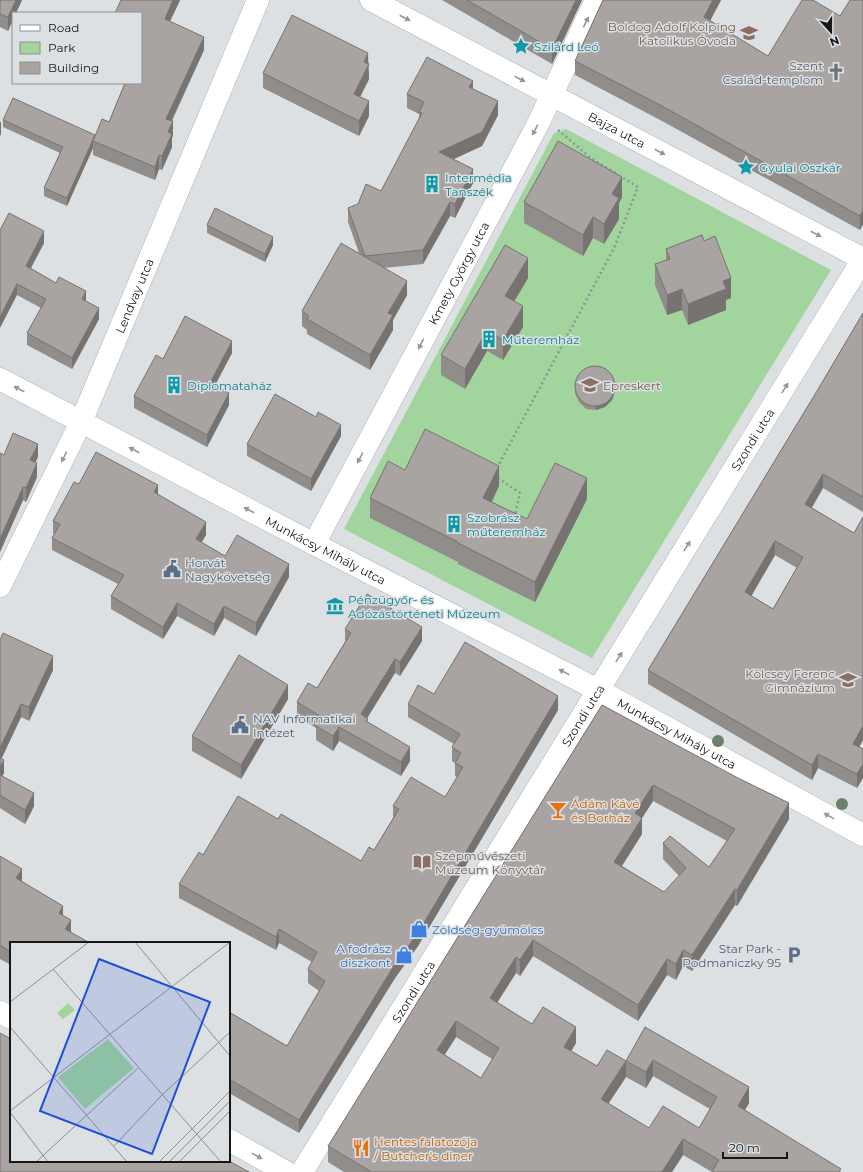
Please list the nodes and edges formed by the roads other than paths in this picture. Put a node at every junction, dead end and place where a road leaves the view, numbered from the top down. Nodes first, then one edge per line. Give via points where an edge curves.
1 (258, 0) edge
2 (371, 0) edge
3 (596, 0) edge
4 (551, 95) junction
5 (863, 259) edge
6 (0, 379) edge
7 (81, 422) junction
8 (314, 544) junction
9 (0, 586) edge
10 (598, 690) junction
11 (863, 834) edge
12 (0, 1012) edge
13 (10, 1017) edge
14 (230, 1141) edge
15 (286, 1172) edge
16 (302, 1172) edge

1 - 7 street, Lendvay utca
2 -> 4 street, Bajza utca
4 -> 3 street, Kmety György utca
4 -> 5 street, Bajza utca
4 -> 8 street, Kmety György utca via 538,124
10 -> 5 street, Szondi utca
7 -> 6 street, Munkácsy Mihály utca
8 -> 7 street, Munkácsy Mihály utca
7 -> 9 street, Lendvay utca
10 -> 8 street, Munkácsy Mihály utca
11 -> 10 street, Munkácsy Mihály utca
10 - 16 street, Szondi utca
12 - 13 street
14 -> 15 street

